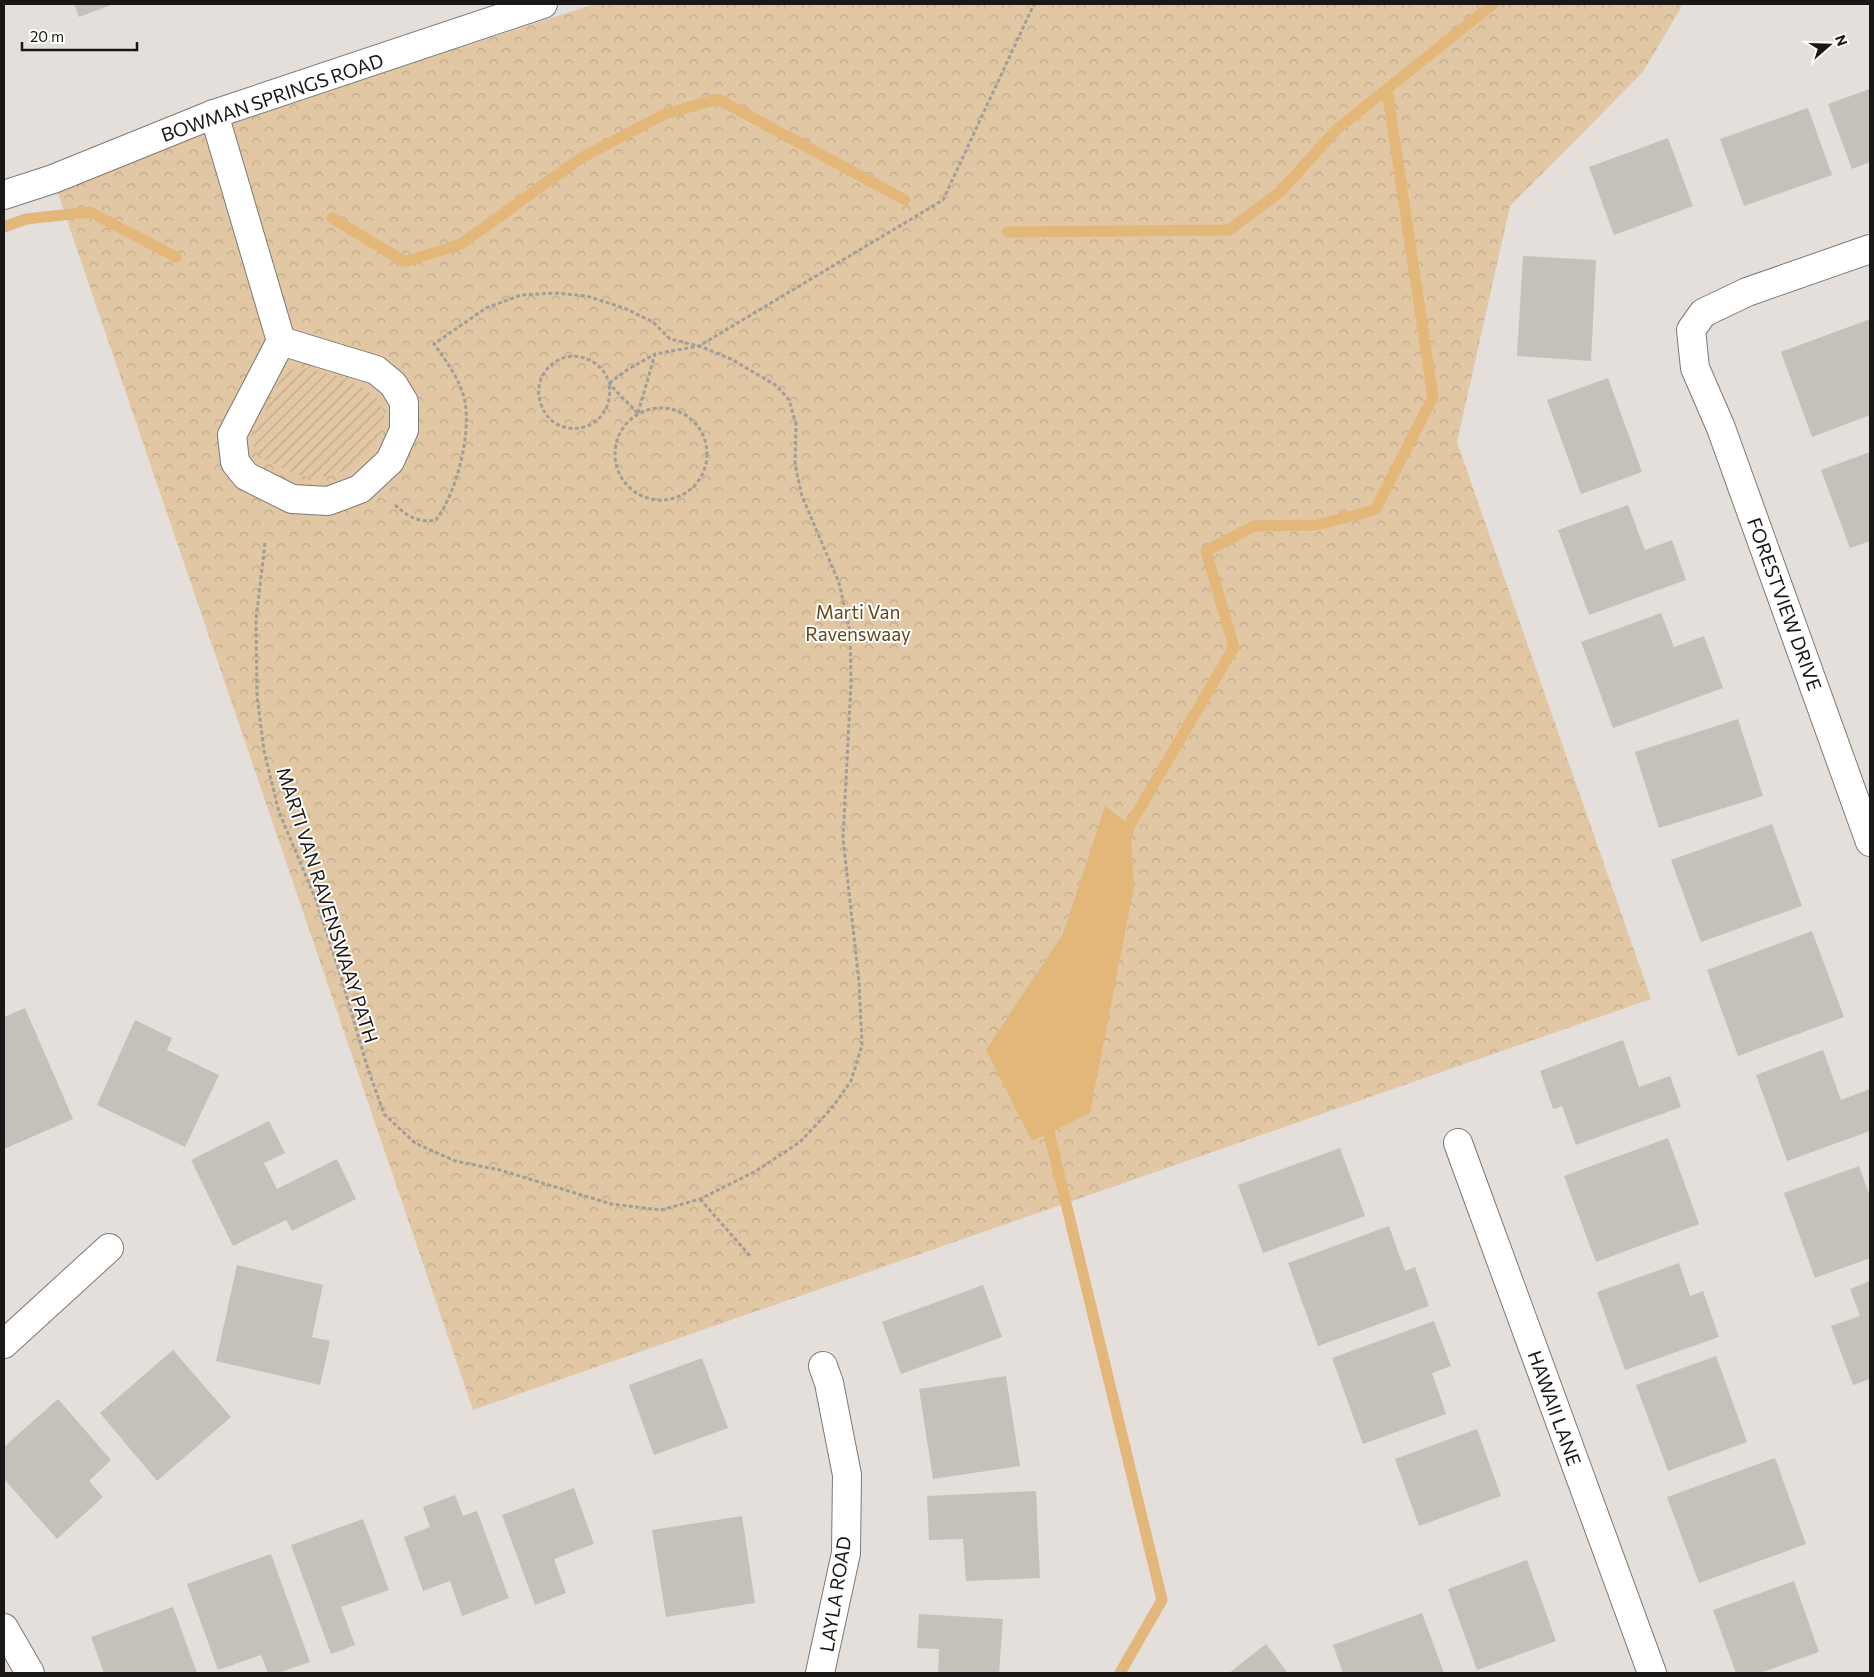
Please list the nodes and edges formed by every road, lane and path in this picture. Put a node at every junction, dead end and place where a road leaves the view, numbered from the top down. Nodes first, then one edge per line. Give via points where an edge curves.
1 (543, 4) edge
2 (1034, 4) edge
3 (214, 114) junction
4 (4, 195) edge
5 (1870, 249) edge
6 (280, 341) junction
7 (699, 346) junction
8 (655, 354) junction
9 (609, 383) junction
10 (638, 413) junction
11 (369, 481) junction
12 (265, 543) dead end
13 (1870, 842) edge
14 (1458, 1143) dead end
15 (700, 1199) junction
16 (109, 1248) dead end
17 (752, 1257) dead end
18 (4, 1344) edge
19 (823, 1366) dead end
20 (4, 1628) edge
21 (30, 1673) edge
22 (820, 1673) edge
23 (1652, 1673) edge

1 - 3 street, BOWMAN SPRINGS ROAD
2 - 7 path via 943,200
3 - 4 street, BOWMAN SPRINGS ROAD via 53,179
3 - 6 street
5 - 13 street, FORESTVIEW DRIVE via 1748,292 1703,313 1691,330 1695,368 1721,428
6 - 11 street via 376,370 393,384 404,402 404,430 390,461
6 - 11 street via 232,435 235,462 246,476 292,499 328,501 360,489
7 - 8 path
7 - 11 path, MARTI VAN RAVENSWAAY PATH via 670,339 653,322 587,296 555,293 521,295 486,308 434,344 453,370 465,402 466,426 461,462 445,508 436,520 427,522 409,518
7 - 15 path, MARTI VAN RAVENSWAAY PATH via 760,374 777,386 788,400 796,424 795,465 802,496 839,583 850,631 851,683 843,838 859,982 862,1045 851,1082 800,1142 756,1171
8 - 9 path
8 - 10 path
9 - 9 path via 606,374 593,361 578,356 562,358 542,376 540,403 551,421 571,429 588,426 603,416 607,408 611,396
9 - 10 path
10 - 10 path via 668,408 694,422 702,434 707,448 701,478 678,497 663,500 634,492 616,467 618,436
12 - 15 path, MARTI VAN RAVENSWAAY PATH via 256,619 257,695 264,751 279,812 316,900 342,976 366,1066 384,1114 415,1143 455,1161 500,1170 611,1204 661,1210
14 - 23 street, HAWAII LANE
15 - 17 path
16 - 18 street
19 - 22 street, LAYLA ROAD via 847,1475 846,1553
20 - 21 street

